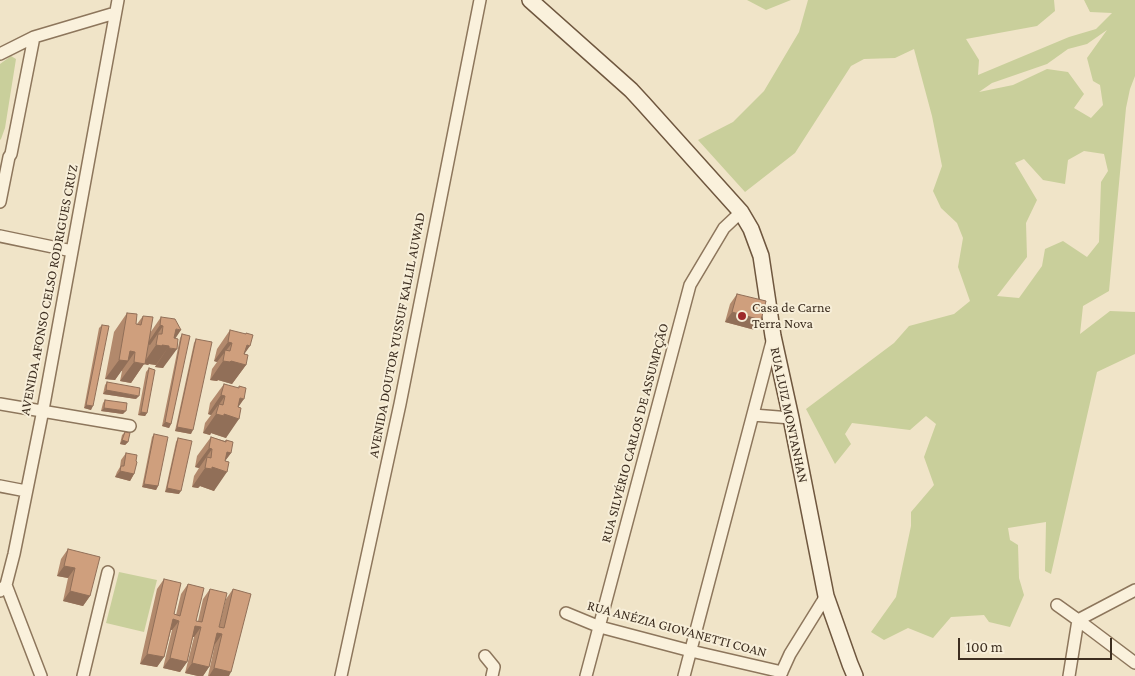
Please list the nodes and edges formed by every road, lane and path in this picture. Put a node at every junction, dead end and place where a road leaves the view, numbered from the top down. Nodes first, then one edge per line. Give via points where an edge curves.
1 (118, 0) edge
2 (480, 0) edge
3 (530, 0) edge
4 (115, 13) junction
5 (34, 37) junction
6 (0, 54) edge
7 (4, 156) edge
8 (0, 202) edge
9 (741, 212) junction
10 (0, 236) edge
11 (72, 250) junction
12 (773, 336) junction
13 (0, 404) edge
14 (42, 410) junction
15 (753, 415) junction
16 (791, 418) junction
17 (130, 426) dead end
18 (0, 486) edge
19 (26, 491) junction
20 (108, 572) dead end
21 (3, 588) edge
22 (1135, 590) edge
23 (826, 596) junction
24 (1057, 605) dead end
25 (566, 613) dead end
26 (1078, 620) junction
27 (600, 626) junction
28 (691, 651) junction
29 (485, 656) dead end
30 (1135, 663) edge
31 (781, 674) edge
32 (41, 676) edge
33 (83, 676) edge
34 (340, 676) edge
35 (492, 676) edge
36 (586, 676) edge
37 (684, 676) edge
38 (855, 676) edge
39 (1069, 676) edge

1 - 4 street, AVENIDA AFONSO CELSO RODRIGUES CRUZ
2 - 34 street, AVENIDA DOUTOR YUSSUF KALLIL AUWAD via 400,404
3 - 9 street, RUA LUIZ MONTANHAN via 643,103
4 - 5 street
4 - 11 street, AVENIDA AFONSO CELSO RODRIGUES CRUZ
5 - 6 street
5 - 7 street via 11,154
7 - 8 street
9 - 12 street, RUA LUIZ MONTANHAN via 760,256
9 - 27 street, RUA SILVÉRIO CARLOS DE ASSUMPÇÃO via 724,228 690,285
10 - 11 street
11 - 14 street, AVENIDA AFONSO CELSO RODRIGUES CRUZ
12 - 15 street
12 - 16 street, RUA LUIZ MONTANHAN
13 - 14 street
14 - 17 street
14 - 19 street, AVENIDA AFONSO CELSO RODRIGUES CRUZ
15 - 16 street
15 - 28 street
16 - 23 street, RUA LUIZ MONTANHAN
18 - 19 street
19 - 21 street, AVENIDA AFONSO CELSO RODRIGUES CRUZ via 14,554
20 - 33 street
21 - 32 street, AVENIDA AFONSO CELSO RODRIGUES CRUZ
22 - 26 street
23 - 31 street
23 - 38 street, RUA LUIZ MONTANHAN
24 - 26 street
25 - 27 street, RUA ANÉZIA GIOVANETTI COAN
26 - 30 street
26 - 39 street
27 - 28 street, RUA ANÉZIA GIOVANETTI COAN
27 - 36 street, RUA SILVÉRIO CARLOS DE ASSUMPÇÃO
28 - 31 street, RUA ANÉZIA GIOVANETTI COAN
28 - 37 street
29 - 35 street via 494,666

